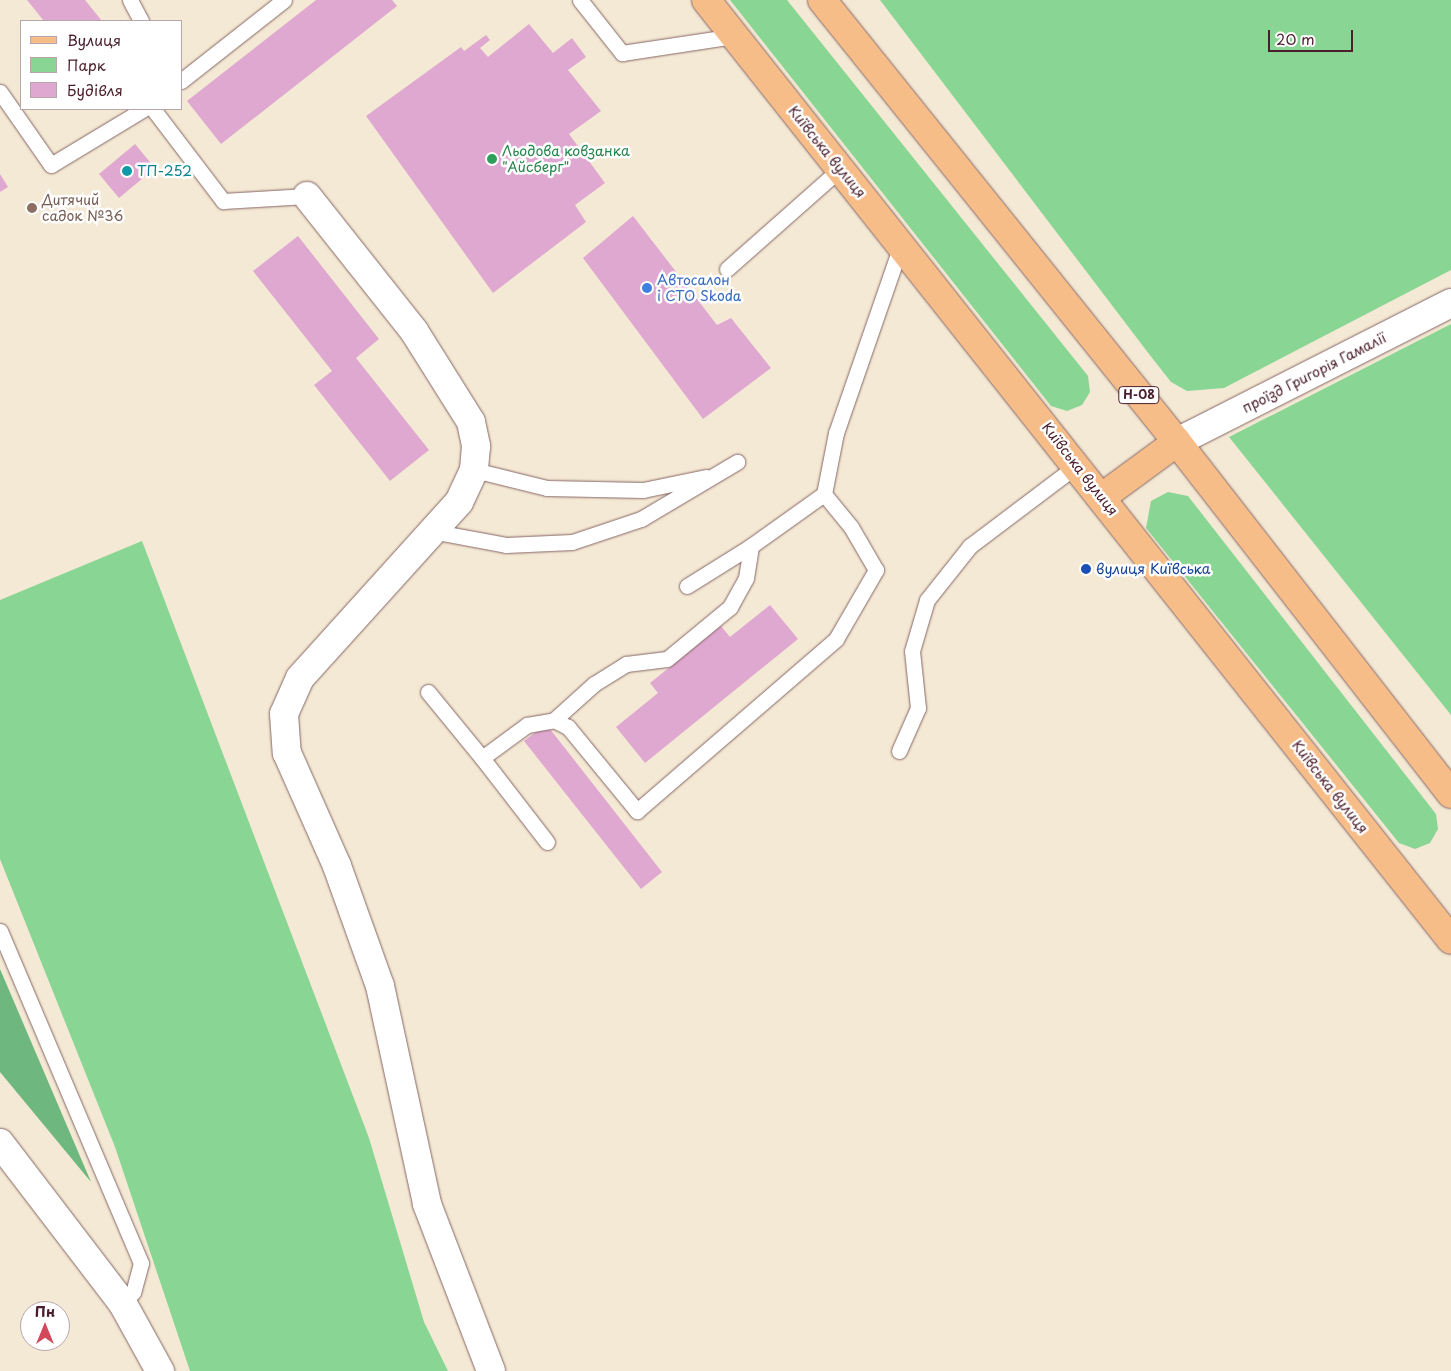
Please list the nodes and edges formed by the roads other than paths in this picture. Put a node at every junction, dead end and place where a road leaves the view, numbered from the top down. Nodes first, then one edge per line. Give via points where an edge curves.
1 (130, 0) edge
2 (284, 0) edge
3 (580, 0) edge
4 (706, 0) edge
5 (822, 0) edge
6 (140, 20) edge
7 (734, 36) junction
8 (182, 80) edge
9 (0, 92) edge
10 (142, 110) edge
11 (155, 110) edge
12 (840, 169) junction
13 (308, 196) joint
14 (901, 245) junction
15 (727, 269) dead end
16 (1451, 303) edge
17 (1177, 442) junction
18 (737, 462) dead end
19 (1077, 466) junction
20 (474, 470) junction
21 (710, 476) junction
22 (824, 494) junction
23 (1102, 497) junction
24 (430, 531) junction
25 (751, 546) junction
26 (687, 586) dead end
27 (428, 692) dead end
28 (554, 720) junction
29 (899, 751) dead end
30 (482, 758) junction
31 (1451, 794) edge
32 (547, 842) dead end
33 (1446, 922) edge
34 (0, 931) edge
35 (0, 1143) edge
36 (123, 1304) junction
37 (160, 1371) edge
38 (491, 1371) edge

1 - 6 lane
2 - 8 lane
3 - 7 lane via 622,53
4 - 7 main road, Київська вулиця
5 - 17 main road, Н-08
7 - 12 main road, Київська вулиця
9 - 10 lane via 50,165
11 - 13 lane via 223,201
12 - 14 main road, Київська вулиця
12 - 15 lane
13 - 20 street via 414,331 471,422 476,446
14 - 19 main road, Київська вулиця
14 - 22 lane via 851,383
16 - 17 street, проїзд Григорія Гамалії
17 - 23 main road
17 - 31 main road, Н-08
18 - 21 lane
19 - 23 main road, Київська вулиця
19 - 29 lane via 970,546 926,600 912,652 918,708
20 - 21 lane via 548,488 643,490
20 - 24 street via 459,502
21 - 24 lane via 640,519 572,542 506,545
22 - 25 lane
22 - 28 lane via 876,570 836,639 737,729 637,811 568,727
23 - 33 main road, Київська вулиця
24 - 38 street via 300,678 284,714 287,753 338,866 380,986 428,1204
25 - 26 lane
25 - 28 lane via 746,578 730,607 667,659 626,664 594,684
27 - 30 lane
28 - 30 lane via 527,725
30 - 32 lane
34 - 36 lane via 140,1263 133,1292
35 - 36 street
36 - 37 street

